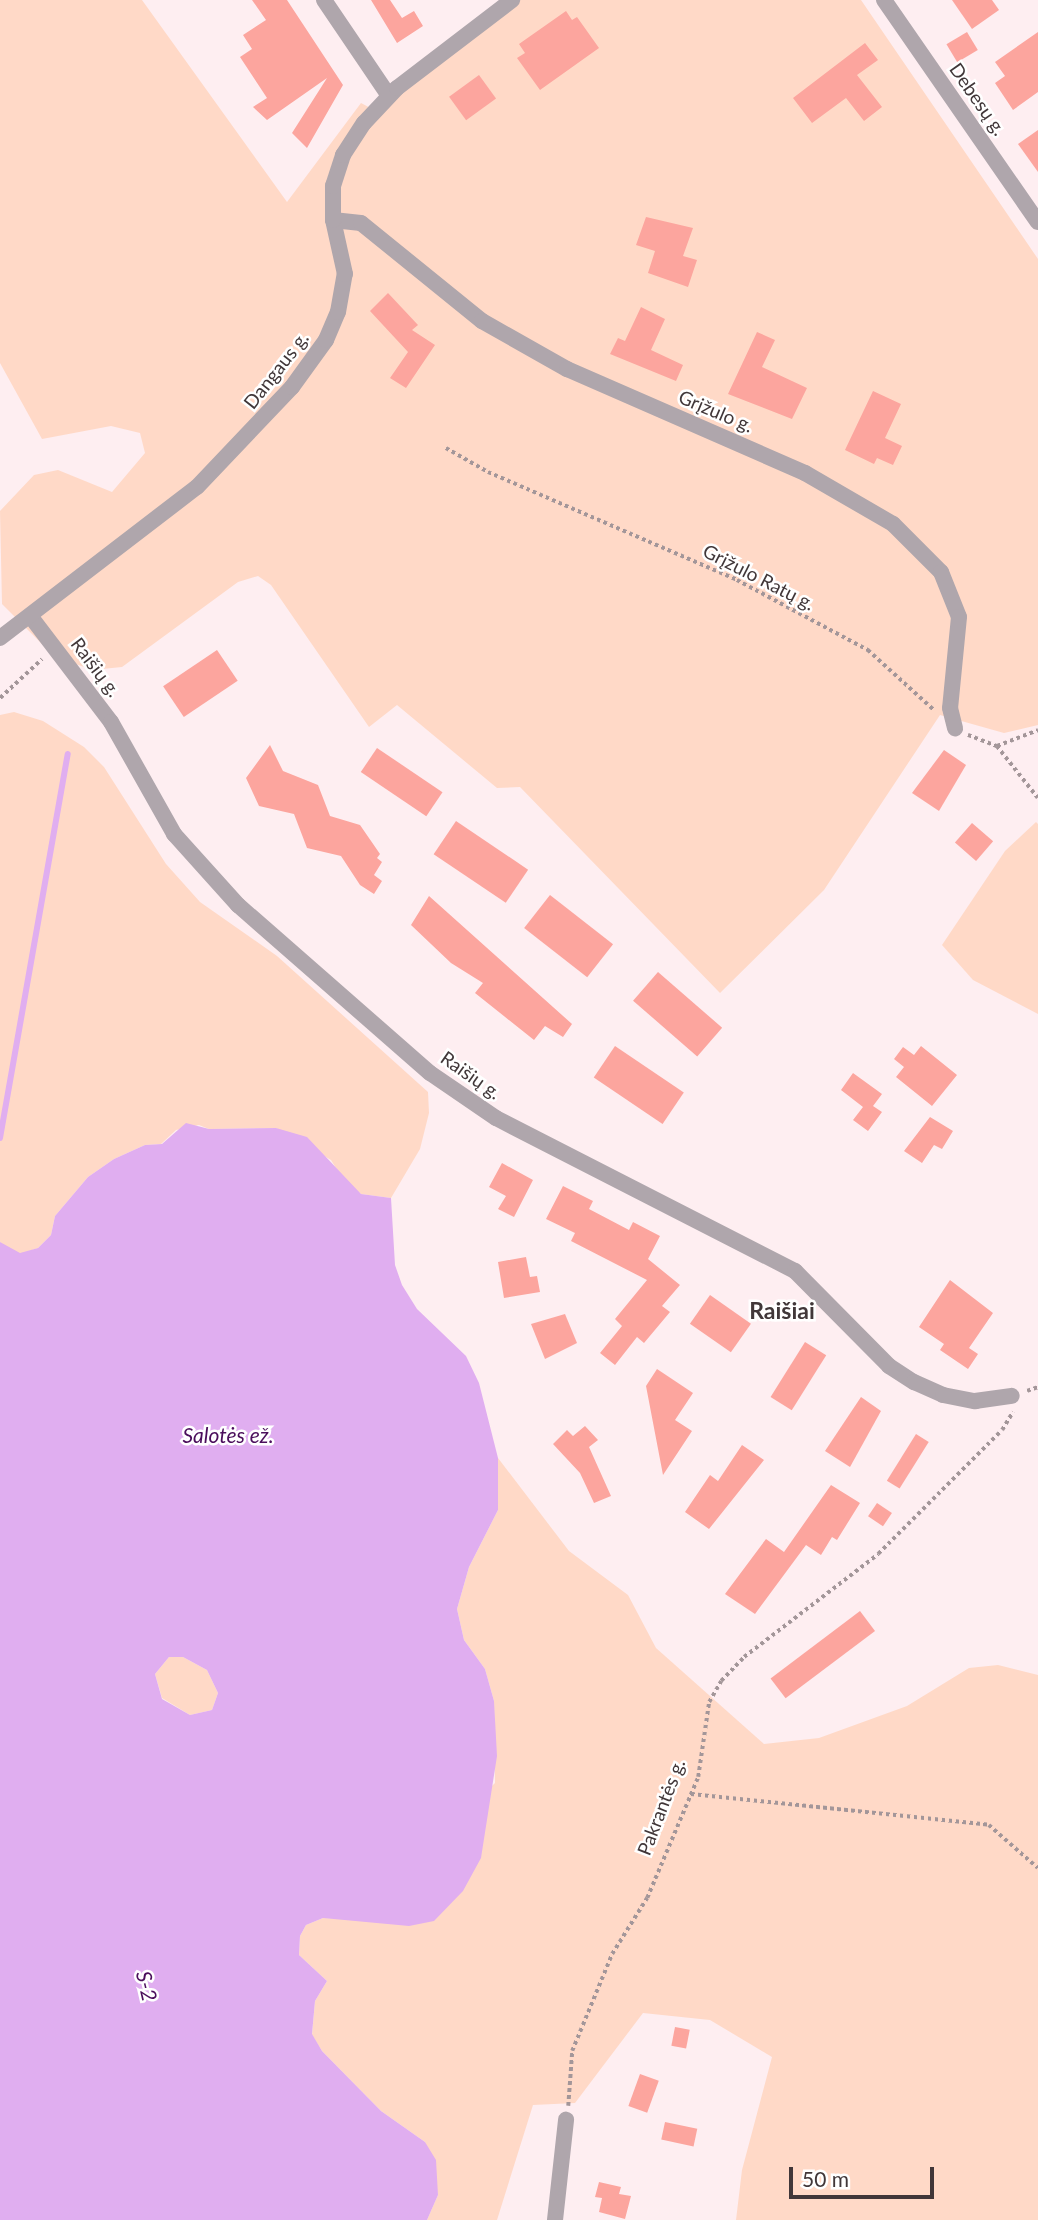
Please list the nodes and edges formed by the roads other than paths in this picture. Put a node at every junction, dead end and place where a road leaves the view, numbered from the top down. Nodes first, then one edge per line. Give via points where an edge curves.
1 (324, 0) edge
2 (512, 0) edge
3 (884, 0) edge
4 (389, 96) junction
5 (333, 220) junction
6 (1038, 222) edge
7 (31, 617) junction
8 (0, 638) edge
9 (955, 728) road end
10 (1012, 1396) road end
11 (566, 2120) road end
12 (555, 2220) edge

1 - 4 street
2 - 4 street, Dangaus g.
3 - 6 street, Debesų g.
4 - 5 street, Dangaus g. via 343,155 333,186
5 - 7 street, Dangaus g. via 345,274 338,312 326,340 292,387 197,487
5 - 9 street, Grįžulo g. via 361,223 482,321 567,369 805,473 893,524 941,572 958,617 950,708
7 - 8 street, Dangaus g.
7 - 10 street, Raišių g. via 111,722 174,834 238,905 430,1073 496,1118 795,1271 889,1366 914,1382 943,1395 975,1401
11 - 12 street

